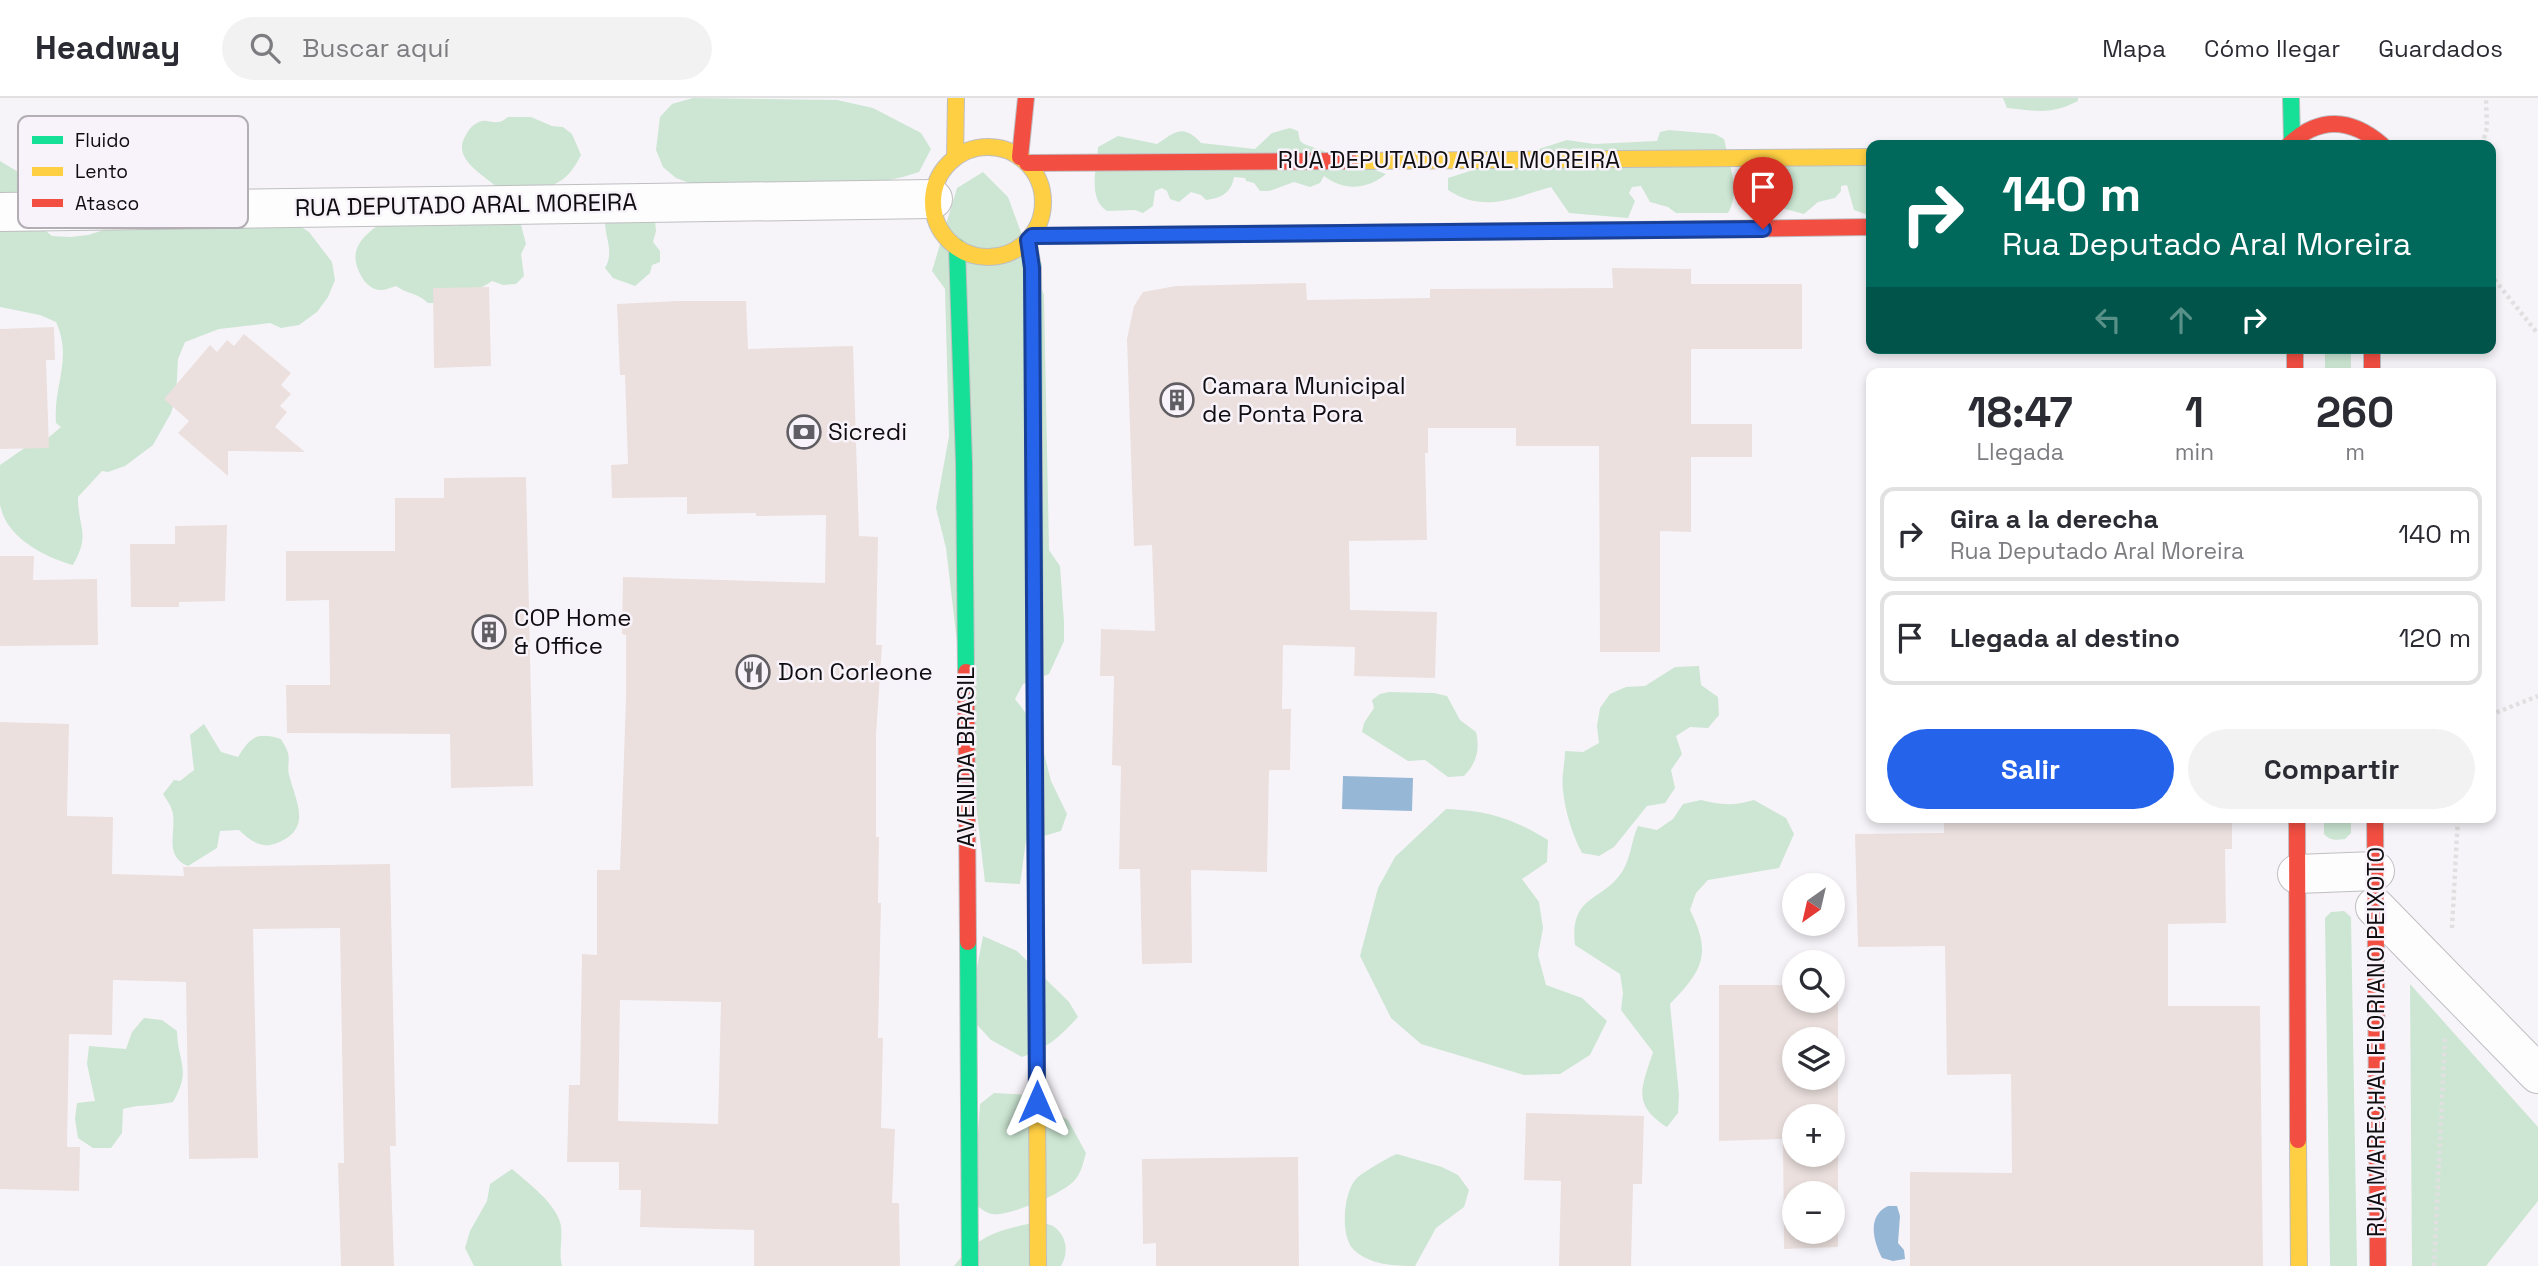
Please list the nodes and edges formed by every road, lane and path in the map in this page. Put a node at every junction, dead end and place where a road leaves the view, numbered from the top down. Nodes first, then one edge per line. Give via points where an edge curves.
1 (956, 98) edge
2 (1026, 98) edge
3 (2291, 98) edge
4 (2486, 98) edge
5 (2290, 140) edge
6 (2295, 140) edge
7 (2378, 140) edge
8 (2483, 140) edge
9 (1866, 157) edge
10 (955, 158) junction
11 (1023, 160) junction
12 (933, 200) junction
13 (248, 209) edge
14 (0, 212) edge
15 (18, 212) edge
16 (1866, 228) edge
17 (1030, 238) junction
18 (957, 247) junction
19 (2496, 282) edge
20 (2538, 334) edge
21 (2538, 696) edge
22 (2496, 713) edge
23 (2297, 823) edge
24 (2375, 823) edge
25 (2297, 874) junction
26 (2375, 889) junction
27 (2538, 1074) edge
28 (970, 1266) edge
29 (1038, 1266) edge
30 (2299, 1266) edge
31 (2378, 1266) edge

1 - 10 main road
2 - 11 main road
3 - 5 main road
4 - 8 path
6 - 7 main road via 2325,124 2361,123
9 - 11 main road, RUA DEPUTADO ARAL MOREIRA
10 - 11 main road via 992,147
10 - 12 main road via 939,176
11 - 17 main road via 1038,180 1043,199 1041,219
12 - 13 street, RUA DEPUTADO ARAL MOREIRA
12 - 18 main road via 939,227
14 - 15 street, RUA DEPUTADO ARAL MOREIRA
16 - 17 main road
17 - 18 main road via 999,257 977,256
17 - 29 main road
18 - 28 main road, AVENIDA BRASIL via 964,463
19 - 20 path
21 - 22 path
23 - 25 main road
24 - 26 main road, RUA MARECHAL FLORIANO PEIXOTO
25 - 26 street
25 - 30 main road
26 - 27 street
26 - 31 main road, RUA MARECHAL FLORIANO PEIXOTO

